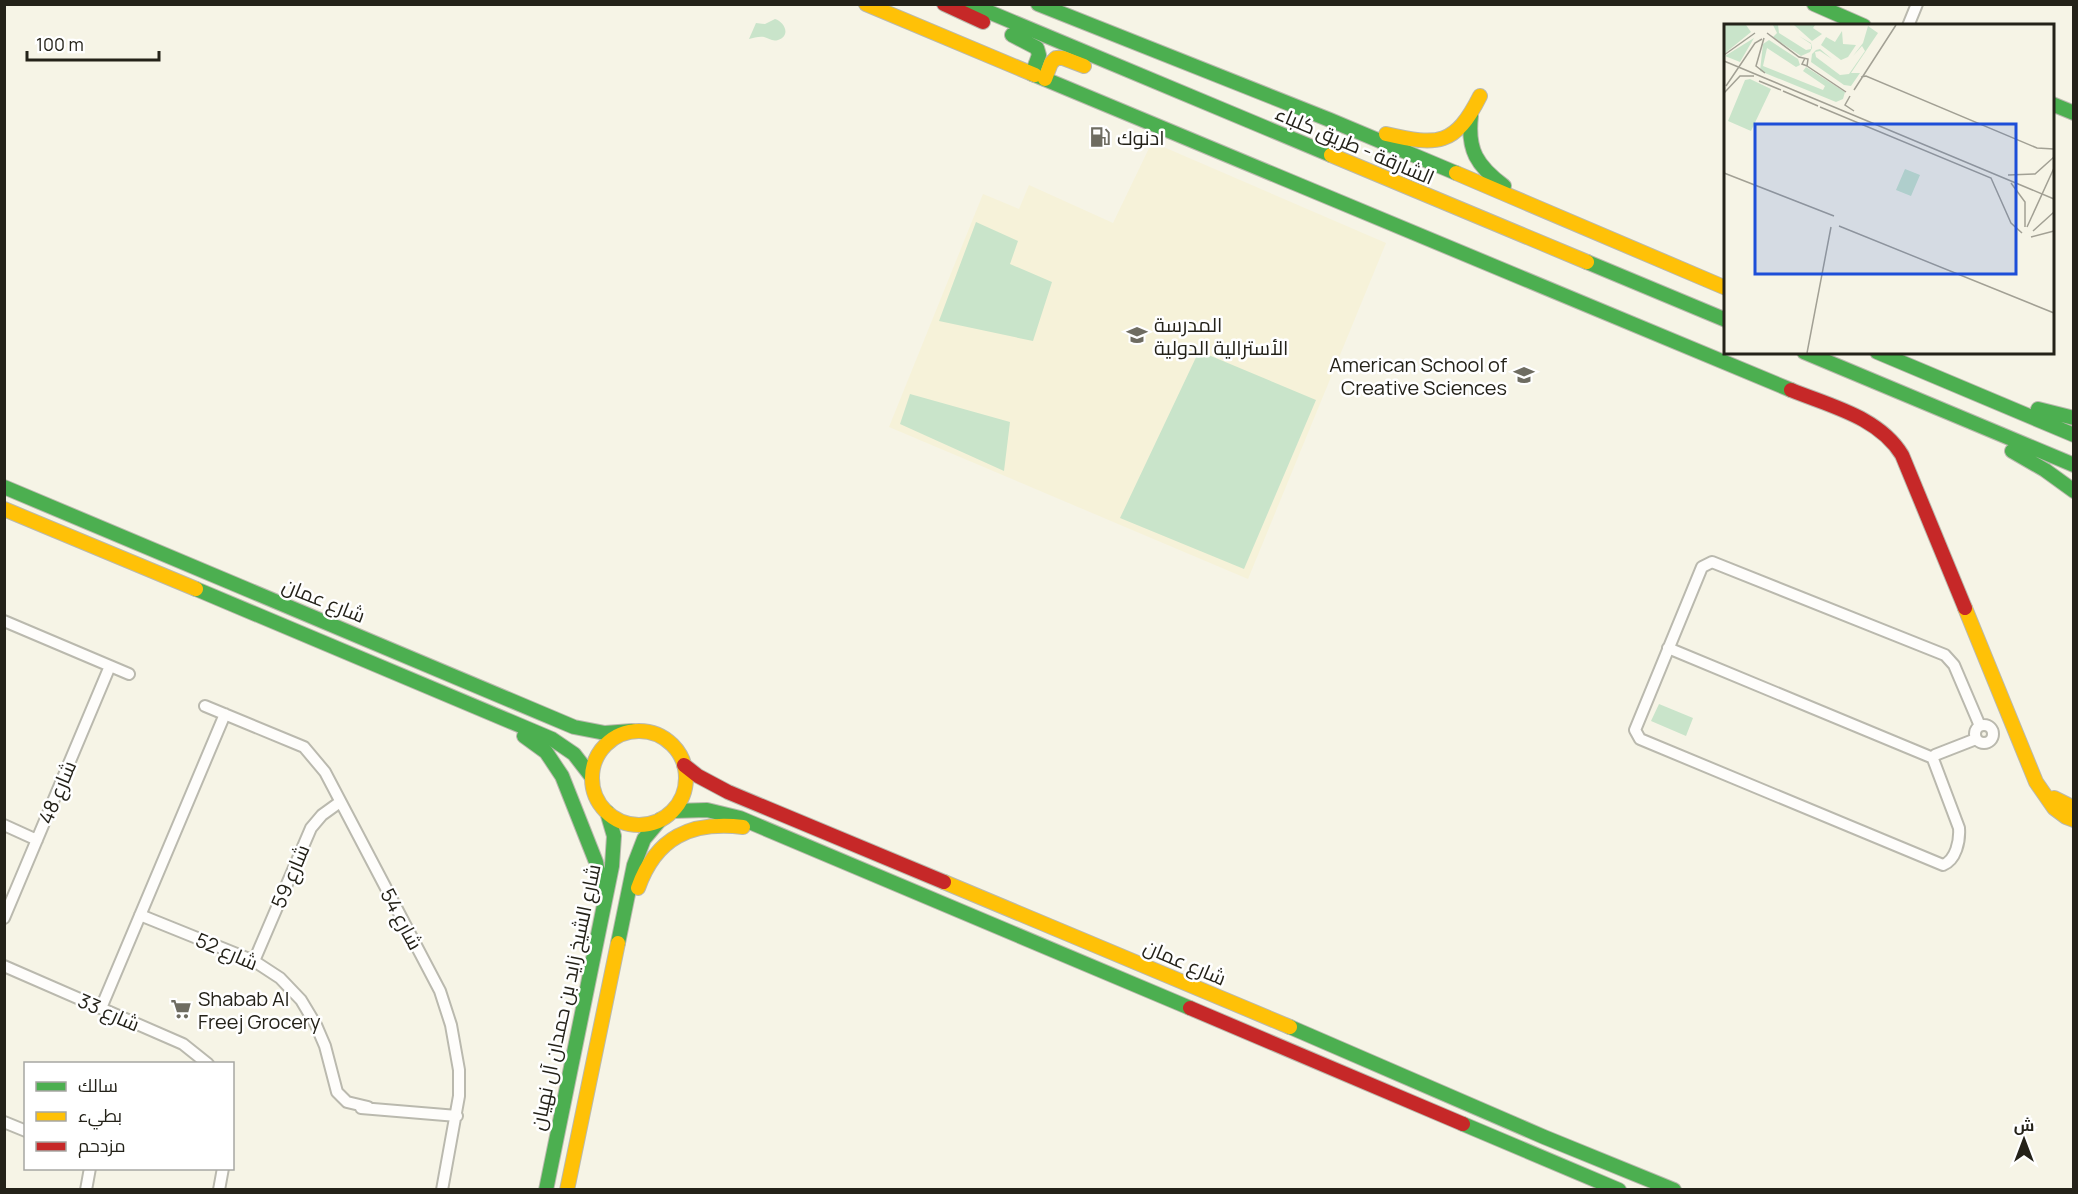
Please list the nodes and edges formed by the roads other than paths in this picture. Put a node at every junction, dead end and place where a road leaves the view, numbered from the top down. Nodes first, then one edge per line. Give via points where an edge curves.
1 (866, 4) edge
2 (944, 4) edge
3 (970, 4) edge
4 (1038, 4) edge
5 (1814, 4) edge
6 (1917, 4) edge
7 (1859, 24) edge
8 (1909, 24) edge
9 (1038, 77) junction
10 (1480, 96) dead end
11 (1202, 102) junction
12 (2054, 105) edge
13 (2073, 113) edge
14 (1471, 116) junction
15 (1330, 120) junction
16 (1541, 209) junction
17 (1724, 288) edge
18 (1724, 320) edge
19 (1809, 354) edge
20 (1882, 354) edge
21 (1955, 386) junction
22 (2073, 418) edge
23 (1976, 424) junction
24 (2073, 435) edge
25 (2073, 465) edge
26 (4, 487) edge
27 (2073, 491) edge
28 (4, 509) edge
29 (4, 621) edge
30 (1668, 648) junction
31 (110, 666) junction
32 (129, 674) dead end
33 (205, 706) dead end
34 (483, 710) junction
35 (225, 714) junction
36 (2012, 723) junction
37 (1980, 726) junction
38 (632, 731) junction
39 (1993, 731) junction
40 (1976, 739) junction
41 (1933, 758) junction
42 (684, 765) junction
43 (2032, 769) junction
44 (591, 776) junction
45 (2054, 798) junction
46 (340, 802) junction
47 (2073, 808) edge
48 (672, 811) junction
49 (607, 813) junction
50 (2073, 815) edge
51 (660, 820) junction
52 (2073, 820) edge
53 (4, 825) edge
54 (761, 828) junction
55 (37, 840) junction
56 (140, 915) junction
57 (4, 918) edge
58 (620, 933) junction
59 (597, 940) junction
60 (254, 961) junction
61 (4, 966) edge
62 (101, 1008) junction
63 (206, 1062) edge
64 (457, 1116) junction
65 (4, 1122) edge
66 (24, 1130) edge
67 (90, 1170) edge
68 (223, 1170) edge
69 (223, 1189) edge
70 (86, 1190) edge
71 (442, 1190) edge
72 (546, 1190) edge
73 (567, 1190) edge
74 (1619, 1190) edge
75 (1674, 1190) edge

1 - 9 main road
2 - 9 main road via 1035,46 1039,55
3 - 11 main road, الشارقة - طريق كلباء
4 - 15 main road, الشارقة - طريق كلباء
5 - 7 main road
6 - 8 street
9 - 11 main road via 1059,57 1168,99
9 - 36 main road via 1880,429 1902,454
10 - 14 main road
11 - 18 main road, الشارقة - طريق كلباء
12 - 13 main road
14 - 15 main road via 1451,136 1419,141
14 - 16 main road via 1468,133 1474,155 1486,172
15 - 16 main road, الشارقة - طريق كلباء
16 - 17 main road, الشارقة - طريق كلباء
19 - 23 main road
20 - 21 main road
21 - 22 main road
21 - 24 main road
23 - 25 main road
23 - 27 main road via 1989,437
26 - 38 main road, شارع عمان via 574,726 605,733
28 - 34 main road, شارع عمان
29 - 31 street
30 - 37 street via 1702,567 1716,562 1944,655 1954,665
30 - 41 street
30 - 41 street via 1635,726 1640,739 1942,865 1952,858 1959,828
31 - 32 street
31 - 55 street, شارع 48
33 - 35 street, شارع 54
34 - 44 main road, شارع عمان via 560,743 581,760
34 - 59 main road via 503,726 536,742 557,768 596,862 599,894 593,929
35 - 46 street, شارع 54 via 304,747 325,772
35 - 56 street
36 - 39 street
36 - 43 main road
37 - 39 street
37 - 40 street
38 - 42 main road via 652,733 670,742
38 - 44 main road via 603,746
39 - 40 street via 1988,742
40 - 41 street
42 - 48 main road via 685,789
42 - 75 main road, شارع عمان via 728,792
43 - 45 main road
43 - 52 main road via 2048,801
44 - 49 main road via 596,796
45 - 47 main road
45 - 50 main road
46 - 60 street, شارع 59 via 322,814 311,828
46 - 64 street, شارع 54 via 440,991 458,1060
48 - 51 main road
48 - 54 main road, شارع عمان via 714,810
49 - 51 main road via 632,824
49 - 59 main road, شارع الشيخ زايد بن حمدان آل نهيان via 614,837 614,856
51 - 58 main road, شارع الشيخ زايد بن حمدان آل نهيان via 636,856
53 - 55 street
54 - 58 main road via 715,824 672,838 645,868 628,924
54 - 74 main road, شارع عمان
55 - 57 street, شارع 48
56 - 60 street, شارع 52
56 - 62 street
58 - 73 main road, شارع الشيخ زايد بن حمدان آل نهيان
59 - 72 main road, شارع الشيخ زايد بن حمدان آل نهيان
60 - 64 street, شارع 52 via 280,978 301,1000 316,1024 335,1089 342,1098 368,1107
61 - 62 street, شارع 33
62 - 63 street, شارع 33 via 183,1044
64 - 71 street, شارع 54
65 - 66 street
67 - 70 street
68 - 69 street

